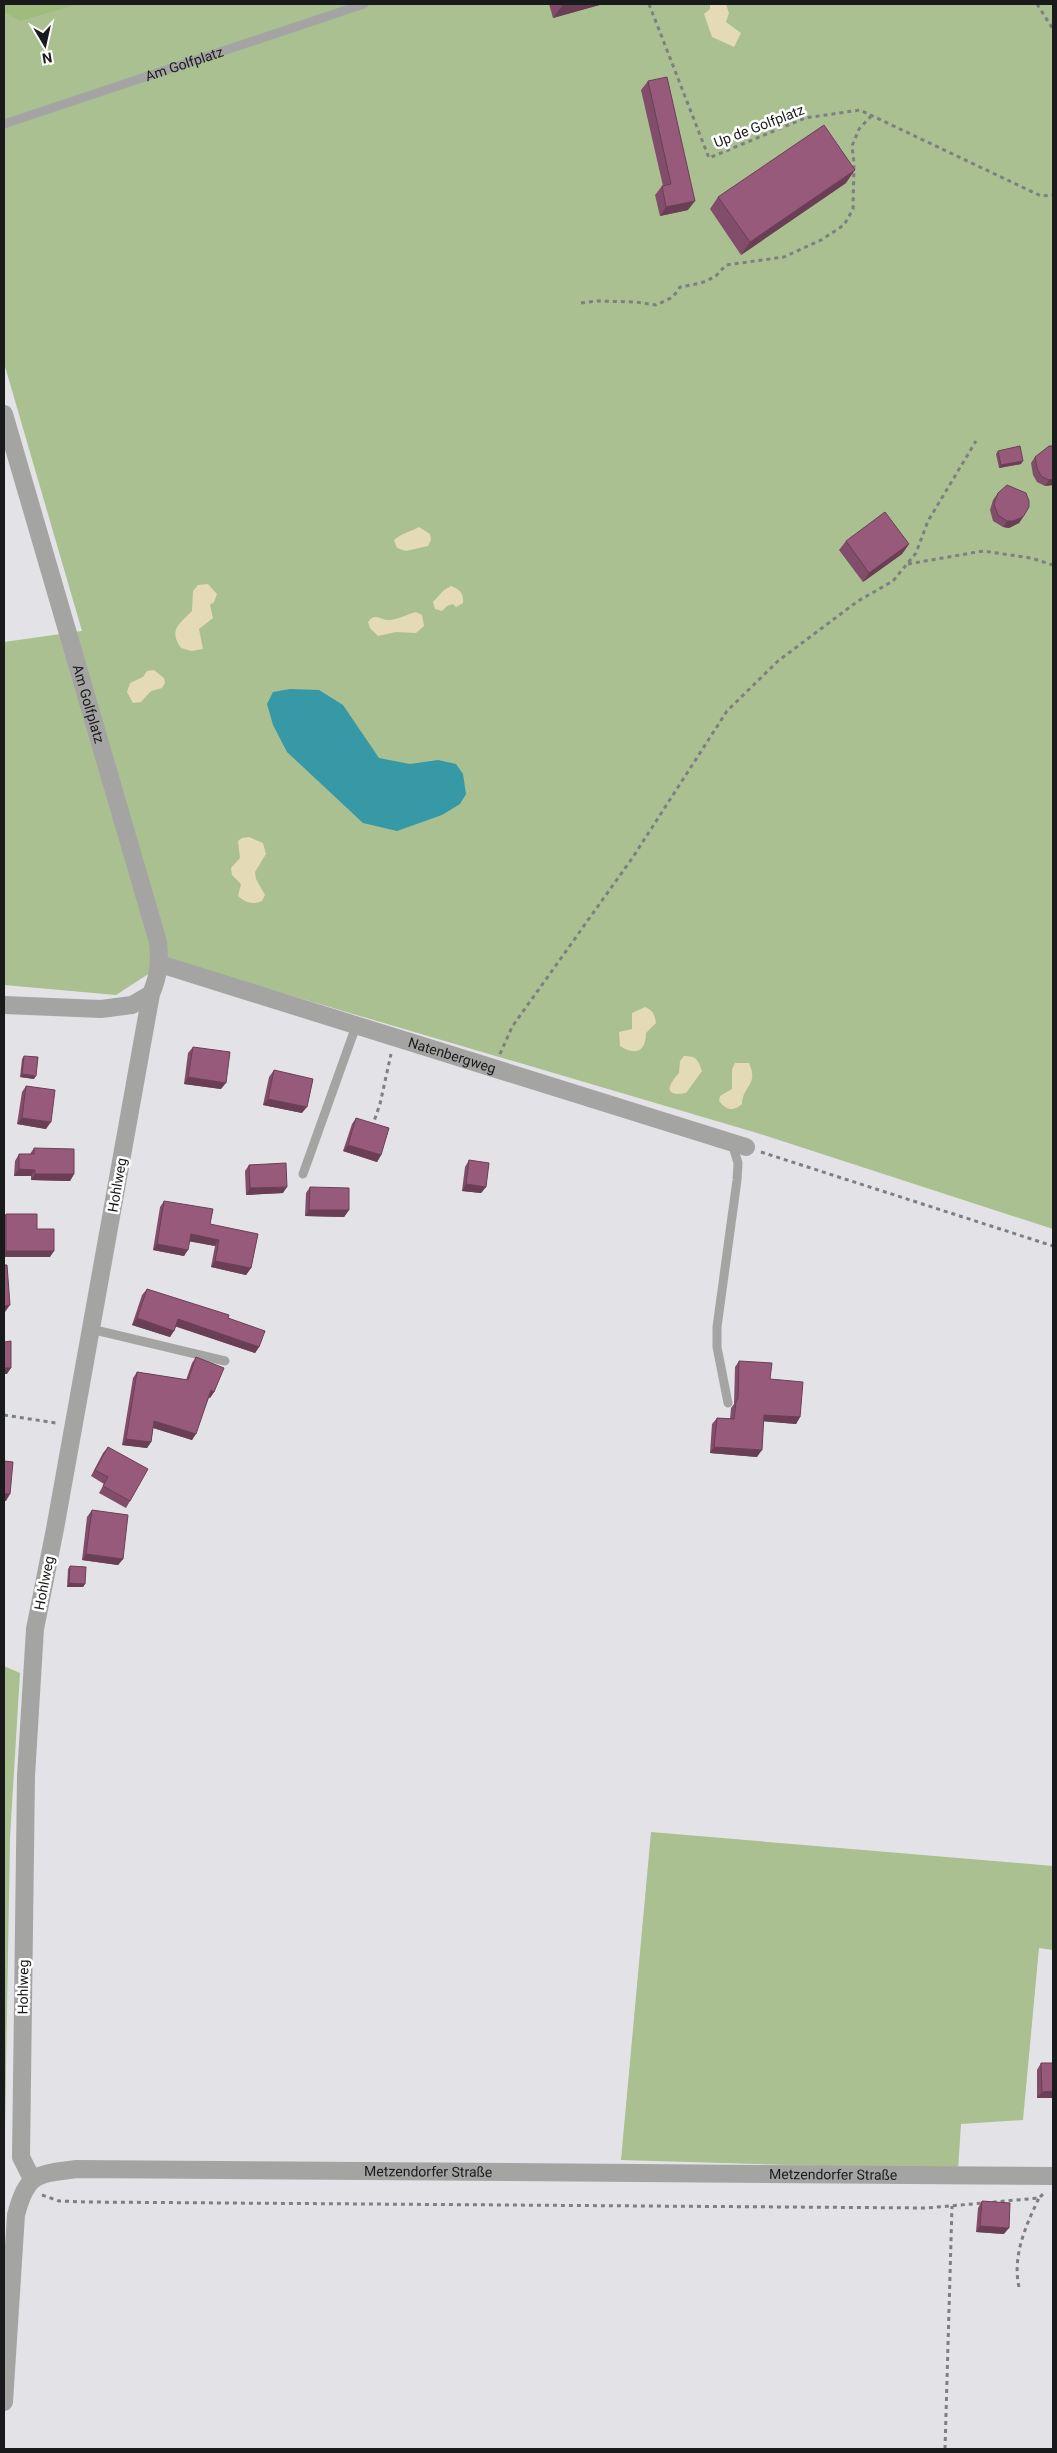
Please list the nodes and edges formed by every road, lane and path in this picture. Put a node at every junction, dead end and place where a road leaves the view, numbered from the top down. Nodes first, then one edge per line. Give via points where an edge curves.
1 (364, 4) edge
2 (648, 4) edge
3 (1038, 4) edge
4 (1053, 29) edge
5 (872, 115) junction
6 (4, 124) edge
7 (1053, 195) edge
8 (581, 303) dead end
9 (4, 414) edge
10 (976, 441) dead end
11 (908, 564) junction
12 (1053, 564) edge
13 (160, 964) junction
14 (151, 994) junction
15 (4, 1005) edge
16 (356, 1026) junction
17 (396, 1038) junction
18 (494, 1069) junction
19 (371, 1130) edge
20 (739, 1145) junction
21 (303, 1174) dead end
22 (1053, 1246) edge
23 (91, 1329) junction
24 (225, 1361) dead end
25 (728, 1402) dead end
26 (4, 1415) edge
27 (74, 1425) junction
28 (32, 2179) junction
29 (1050, 2182) edge
30 (1039, 2198) junction
31 (952, 2206) junction
32 (9, 2237) edge
33 (1019, 2287) dead end
34 (4, 2402) edge
35 (946, 2449) edge

1 - 6 lane, Am Golfplatz
2 - 5 path, Up de Golfplatz via 709,158 805,118 860,110
3 - 4 path
5 - 7 path, Up de Golfplatz via 1041,196
5 - 8 path via 852,146 853,209 844,225 821,240 784,257 726,265 715,277 700,284 680,287 673,297 656,305 597,300
9 - 13 street, Am Golfplatz via 158,942
10 - 11 path via 928,521 916,553
11 - 12 path via 984,551
11 - 18 path via 893,581 858,601 778,661 727,712 632,857 512,1027
13 - 14 street, Am Golfplatz
13 - 16 street, Natenbergweg
14 - 15 street via 132,1005 101,1009
14 - 23 street, Hohlweg
16 - 17 street, Natenbergweg
16 - 21 lane
17 - 18 street, Natenbergweg
17 - 19 path
18 - 20 street, Natenbergweg
20 - 22 path
20 - 25 lane via 717,1328 717,1347
23 - 24 lane
23 - 27 street, Hohlweg
26 - 27 path
27 - 28 street, Hohlweg via 35,1629 26,1776 22,2157
28 - 29 street, Metzendorfer Straße via 49,2172 76,2170
28 - 31 path via 42,2196 59,2202
28 - 32 street via 21,2195
29 - 30 path
30 - 31 path
30 - 33 path via 1022,2232
31 - 35 path
32 - 34 street

